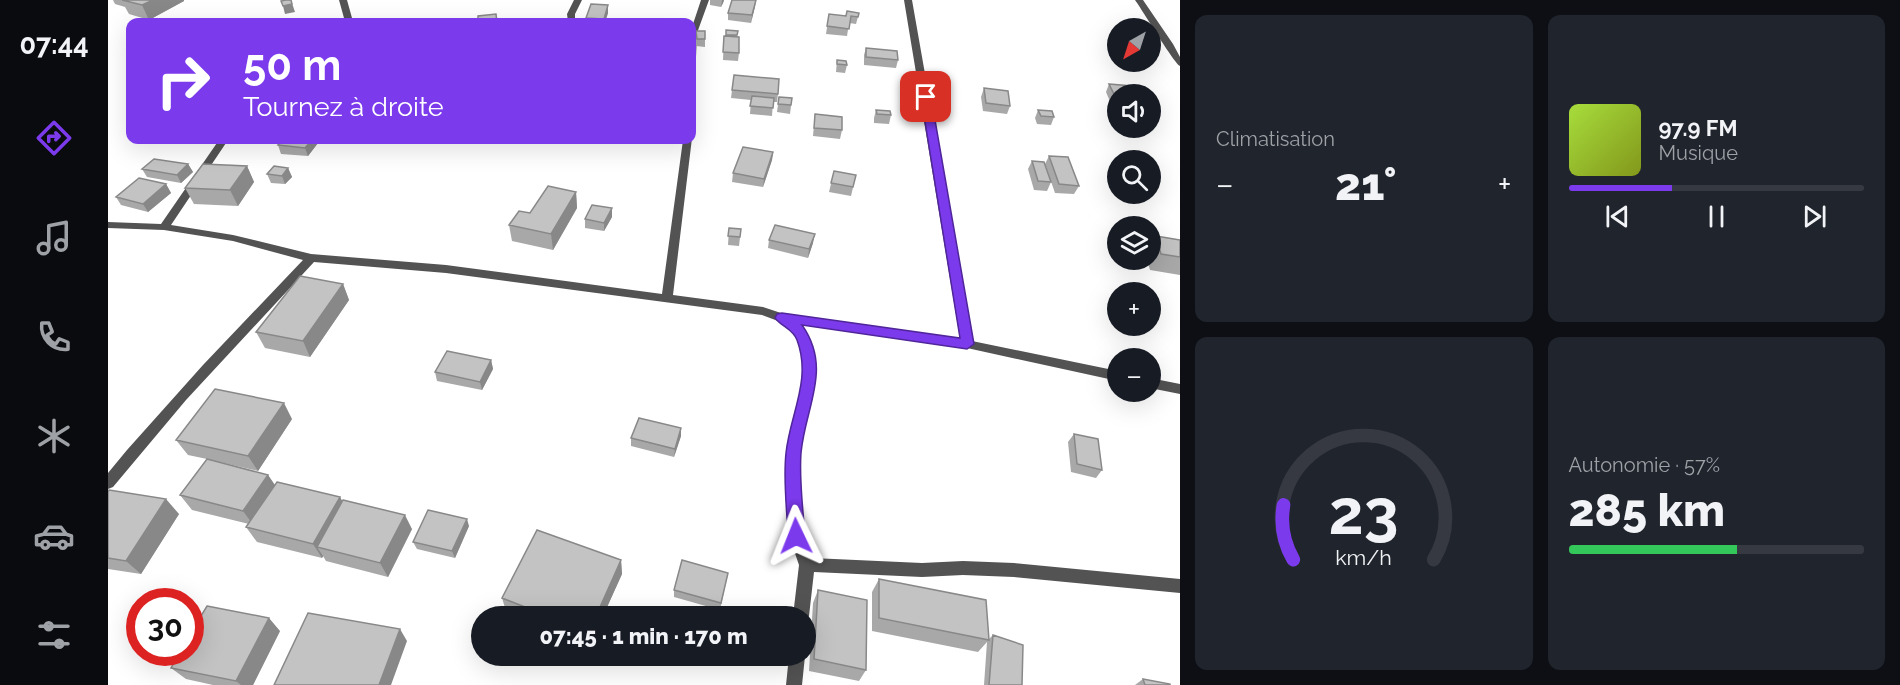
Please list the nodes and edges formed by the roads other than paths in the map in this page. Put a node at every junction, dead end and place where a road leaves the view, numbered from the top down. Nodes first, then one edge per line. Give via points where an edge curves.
1 (343, 0) edge
2 (578, 0) edge
3 (705, 0) edge
4 (908, 0) edge
5 (1139, 0) edge
6 (348, 18) edge
7 (572, 18) edge
8 (696, 25) edge
9 (1169, 44) junction
10 (1180, 44) edge
11 (1180, 64) edge
12 (220, 144) edge
13 (686, 144) edge
14 (108, 225) edge
15 (164, 227) junction
16 (311, 258) junction
17 (667, 298) junction
18 (782, 318) junction
19 (967, 344) junction
20 (1107, 374) edge
21 (1161, 385) edge
22 (1180, 389) edge
23 (108, 483) edge
24 (807, 565) junction
25 (1180, 585) edge
26 (802, 606) edge
27 (796, 666) edge
28 (794, 685) edge

1 - 6 street
2 - 7 street
3 - 8 street
4 - 19 street
5 - 9 street
9 - 10 street
9 - 11 street
12 - 15 street
13 - 17 street
14 - 15 street
15 - 16 street via 232,238
16 - 17 street via 446,269
16 - 23 street via 235,337
17 - 18 street via 763,311
18 - 19 street
18 - 24 street via 796,327 803,338 812,370 793,453 796,536
19 - 20 street
21 - 22 street
24 - 25 street via 1014,570
24 - 26 street
27 - 28 street

